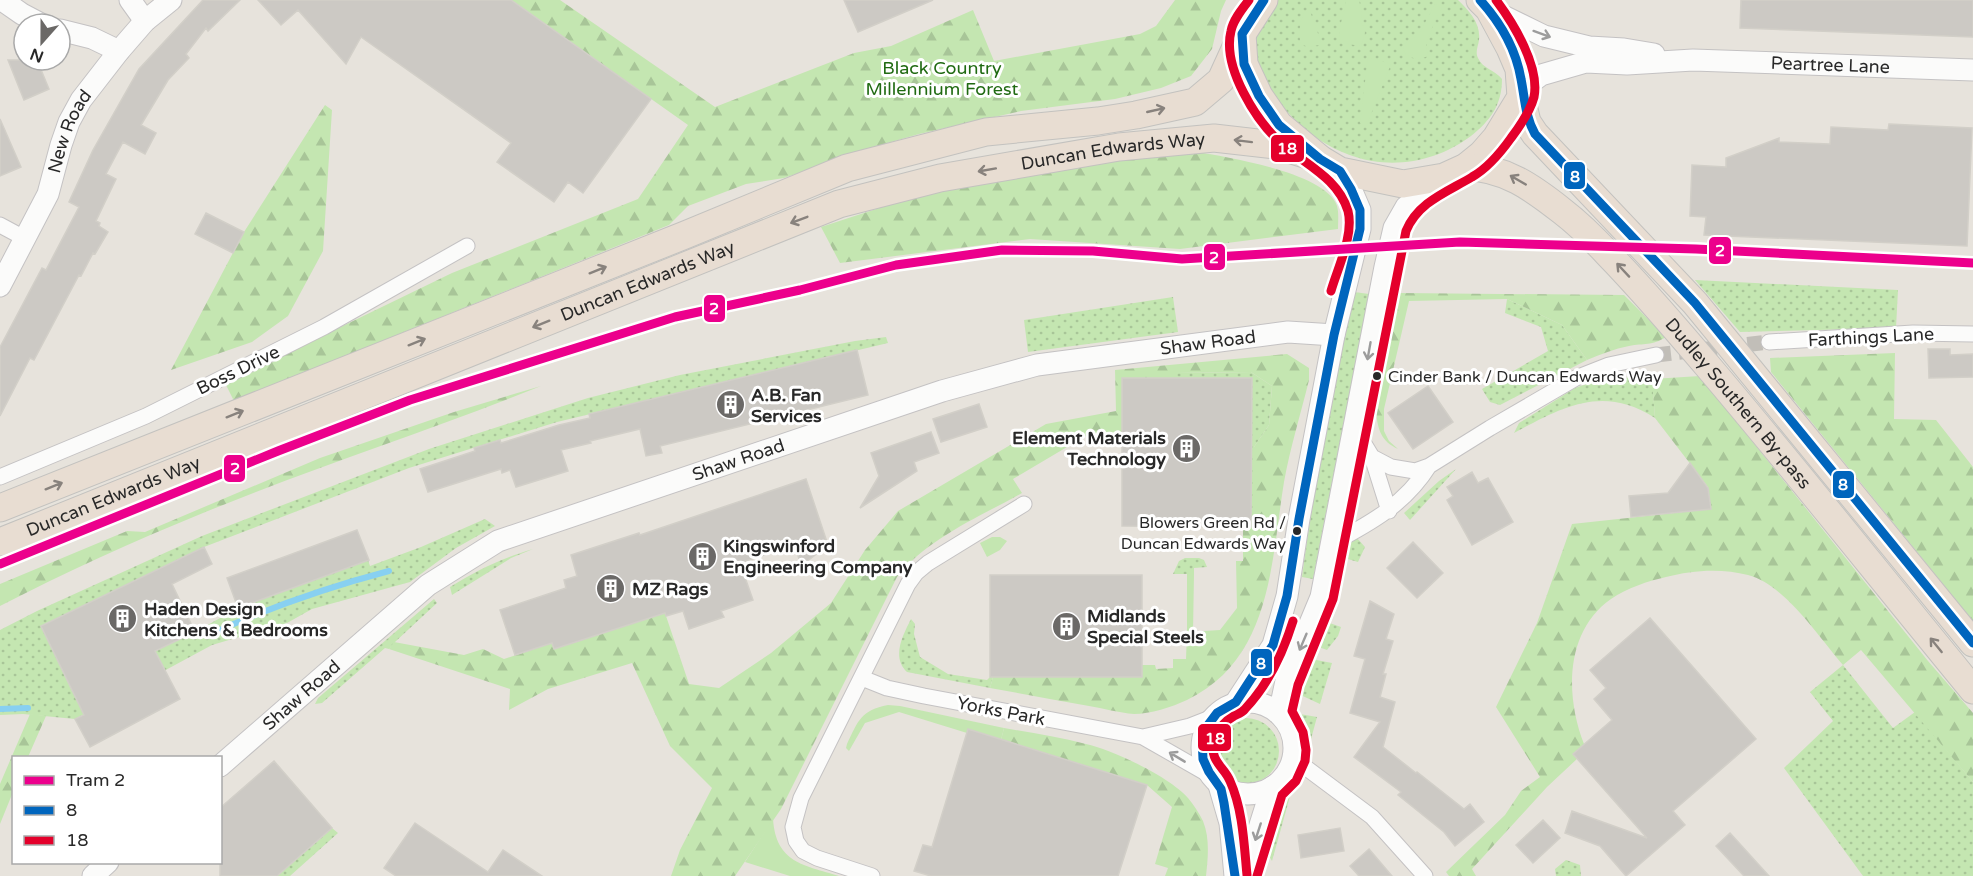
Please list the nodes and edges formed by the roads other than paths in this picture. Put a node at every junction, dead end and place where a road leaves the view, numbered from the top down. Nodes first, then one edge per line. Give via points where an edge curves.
1 (2, 0) edge
2 (130, 0) edge
3 (171, 0) edge
4 (1264, 0) edge
5 (1484, 4) edge
6 (19, 12) edge
7 (145, 21) junction
8 (72, 33) edge
9 (1242, 34) junction
10 (119, 51) junction
11 (1687, 60) junction
12 (1973, 70) edge
13 (1522, 93) junction
14 (1330, 165) junction
15 (1455, 172) junction
16 (0, 225) edge
17 (26, 239) junction
18 (466, 246) dead end
19 (0, 286) edge
20 (1973, 334) edge
21 (1334, 335) junction
22 (1769, 342) tunnel mouth
23 (1656, 355) tunnel mouth
24 (1355, 429) junction
25 (1372, 457) junction
26 (1429, 466) junction
27 (0, 477) edge
28 (1024, 504) dead end
29 (0, 508) edge
30 (1389, 511) junction
31 (0, 542) edge
32 (1333, 543) junction
33 (1973, 643) edge
34 (862, 678) junction
35 (1973, 690) edge
36 (1236, 702) junction
37 (1279, 714) junction
38 (1213, 717) junction
39 (1143, 737) junction
40 (1293, 758) junction
41 (222, 764) edge
42 (1216, 781) junction
43 (1272, 787) junction
44 (106, 864) edge
45 (93, 876) edge
46 (872, 876) edge
47 (1235, 876) edge
48 (1244, 876) edge
49 (1425, 876) edge

1 - 6 street
2 - 7 street
3 - 7 street, New Road
4 - 9 highway, Duncan Edwards Way
5 -> 11 street, Peartree Lane via 1544,36 1589,47
5 - 13 highway, Dudley Southern By-pass via 1519,69
7 - 10 street, New Road
8 - 10 street
9 - 14 highway via 1244,64 1259,96 1279,125
29 -> 9 highway, Duncan Edwards Way via 847,168 986,132 1108,119 1195,102 1221,81
10 - 17 street, New Road via 69,122 48,194
11 - 12 street, Peartree Lane
11 - 13 street, Peartree Lane via 1586,62 1541,75
13 - 15 highway via 1496,138 1482,154
13 - 33 highway, Dudley Southern By-pass via 1527,122 1535,134 1695,303
14 - 15 highway, Duncan Edwards Way via 1403,184
14 - 21 street via 1351,189 1360,210 1360,229
14 -> 31 highway, Duncan Edwards Way via 1276,145 1214,138 1119,147 940,178 839,204
15 -> 24 street via 1406,207 1394,228
35 -> 15 highway, Dudley Southern By-pass via 1663,313 1617,264 1574,221 1527,185 1492,169
16 - 17 street
17 - 19 street, New Road
18 - 27 street, Boss Drive via 324,327 146,416
20 - 22 street, Farthings Lane via 1913,333
21 - 36 street via 1287,596 1273,645
21 - 41 street, Shaw Road via 1288,332 1037,365 942,391 498,541 428,585
23 - 26 street via 1609,365 1576,378
24 - 25 street
24 - 32 street
25 - 26 street via 1409,471
25 - 30 street
26 - 30 street via 1418,484
28 - 34 street via 916,573
30 - 32 street
32 -> 37 street via 1321,597 1286,681
34 - 39 street, Yorks Park via 924,696
34 - 46 street via 801,798 793,827 803,851
36 - 37 street via 1256,702
36 - 38 street
37 - 40 street via 1291,731
38 - 39 street, Yorks Park
38 - 42 street via 1201,742 1202,758
42 -> 39 street, Yorks Park
40 - 43 street via 1286,774
40 - 49 street via 1372,817
42 - 43 street via 1242,794
42 - 47 street via 1230,823
43 -> 48 street
44 - 45 street

